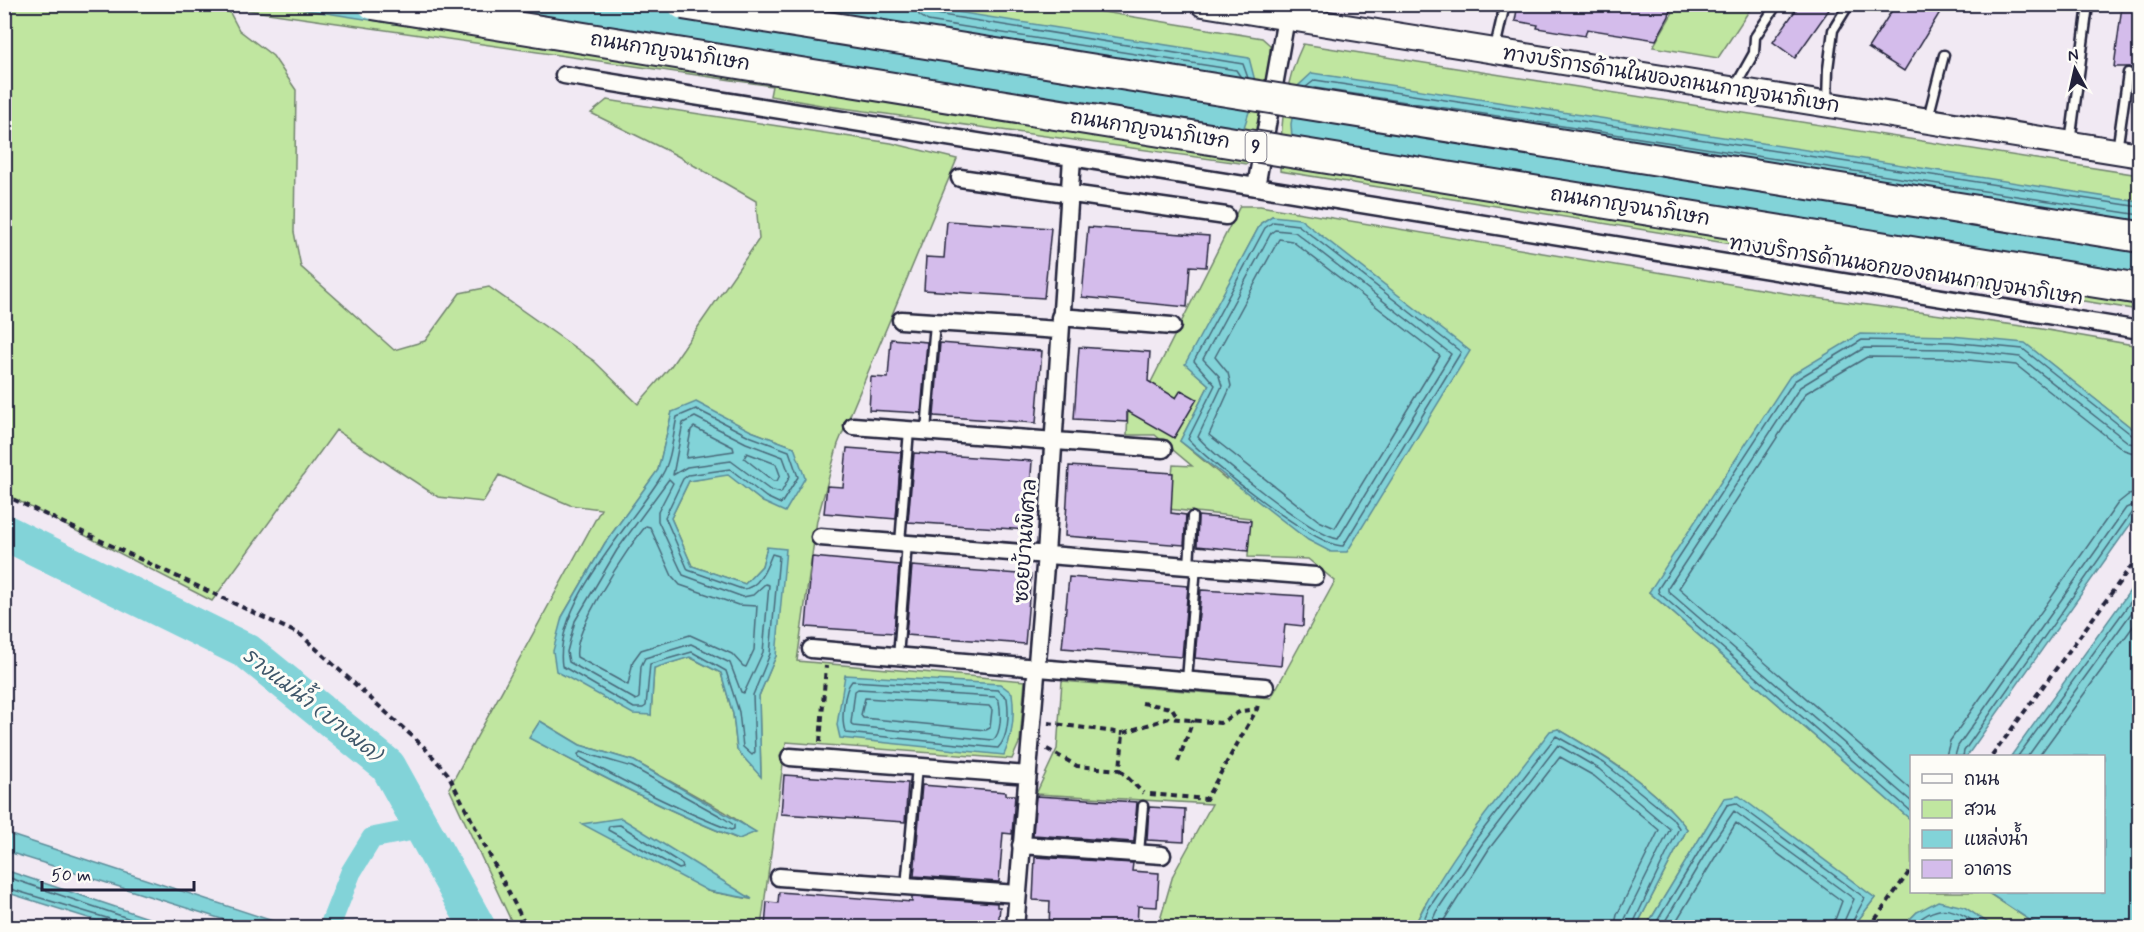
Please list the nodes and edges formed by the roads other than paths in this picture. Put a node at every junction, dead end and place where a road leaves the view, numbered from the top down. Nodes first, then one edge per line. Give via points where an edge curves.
1 (374, 4) edge
2 (683, 4) edge
3 (1203, 4) edge
4 (1505, 4) edge
5 (1777, 4) edge
6 (1849, 4) edge
7 (2087, 13) dead end
8 (1286, 18) junction
9 (1494, 51) junction
10 (1944, 55) dead end
11 (2128, 73) dead end
12 (564, 75) dead end
13 (1734, 90) junction
14 (1827, 105) junction
15 (1928, 121) junction
16 (2070, 144) junction
17 (2128, 153) edge
18 (1072, 158) junction
19 (960, 178) dead end
20 (1256, 187) junction
21 (1071, 192) junction
22 (1226, 216) dead end
23 (2139, 237) edge
24 (2139, 289) edge
25 (901, 320) dead end
26 (935, 323) junction
27 (1060, 323) junction
28 (1172, 326) dead end
29 (2139, 330) edge
30 (853, 426) dead end
31 (917, 430) junction
32 (1053, 440) junction
33 (1163, 449) dead end
34 (1192, 517) dead end
35 (820, 537) dead end
36 (903, 543) junction
37 (1046, 554) junction
38 (1193, 566) junction
39 (1315, 576) dead end
40 (819, 650) road end
41 (898, 657) junction
42 (1038, 668) junction
43 (1187, 680) junction
44 (1265, 687) road end
45 (790, 757) dead end
46 (916, 767) junction
47 (1028, 775) junction
48 (1143, 806) dead end
49 (1021, 845) junction
50 (1139, 853) junction
51 (1162, 855) dead end
52 (779, 877) dead end
53 (906, 886) junction
54 (1017, 894) junction
55 (1015, 927) edge

1 - 24 highway, ถนนกาญจนาภิเษก / 9, bridge
2 - 23 highway, bridge
3 - 8 main road, ทางบริการด้านในของถนนกาญจนาภิเษก
4 - 9 lane
5 - 13 lane via 1755,37 1754,53
6 - 14 lane via 1833,30
7 - 16 lane
8 - 9 main road, ทางบริการด้านในของถนนกาญจนาภิเษก
8 - 20 street
9 - 13 main road, ทางบริการด้านในของถนนกาญจนาภิเษก
10 - 15 lane
11 - 17 lane
12 - 18 street, ทางบริการด้านนอกของถนนกาญจนาภิเษก
13 - 14 main road, ทางบริการด้านในของถนนกาญจนาภิเษก
14 - 15 main road, ทางบริการด้านในของถนนกาญจนาภิเษก
15 - 16 main road, ทางบริการด้านในของถนนกาญจนาภิเษก
16 - 17 main road, ทางบริการด้านในของถนนกาญจนาภิเษก
18 - 20 street, ทางบริการด้านนอกของถนนกาญจนาภิเษก
18 - 21 street, ซอยบ้านพิศาล
19 - 21 street
20 - 29 street, ทางบริการด้านนอกของถนนกาญจนาภิเษก
21 - 22 street
21 - 27 street, ซอยบ้านพิศาล
25 - 26 street
26 - 27 street
26 - 31 lane
27 - 28 street
27 - 32 street, ซอยบ้านพิศาล
30 - 31 street
31 - 32 street
31 - 36 lane
32 - 33 street
32 - 37 street, ซอยบ้านพิศาล
34 - 38 lane
35 - 36 street
36 - 37 street
36 - 41 lane
37 - 38 street
37 - 42 street, ซอยบ้านพิศาล
38 - 39 street
38 - 43 lane
40 - 41 street
41 - 42 street
42 - 43 street
42 - 47 street, ซอยบ้านพิศาล
43 - 44 street
45 - 46 street
46 - 47 street
46 - 53 lane
47 - 49 street, ซอยบ้านพิศาล
48 - 50 lane
49 - 50 street
49 - 54 street, ซอยบ้านพิศาล
50 - 51 street
52 - 53 street
53 - 54 street
54 - 55 street, ซอยบ้านพิศาล

